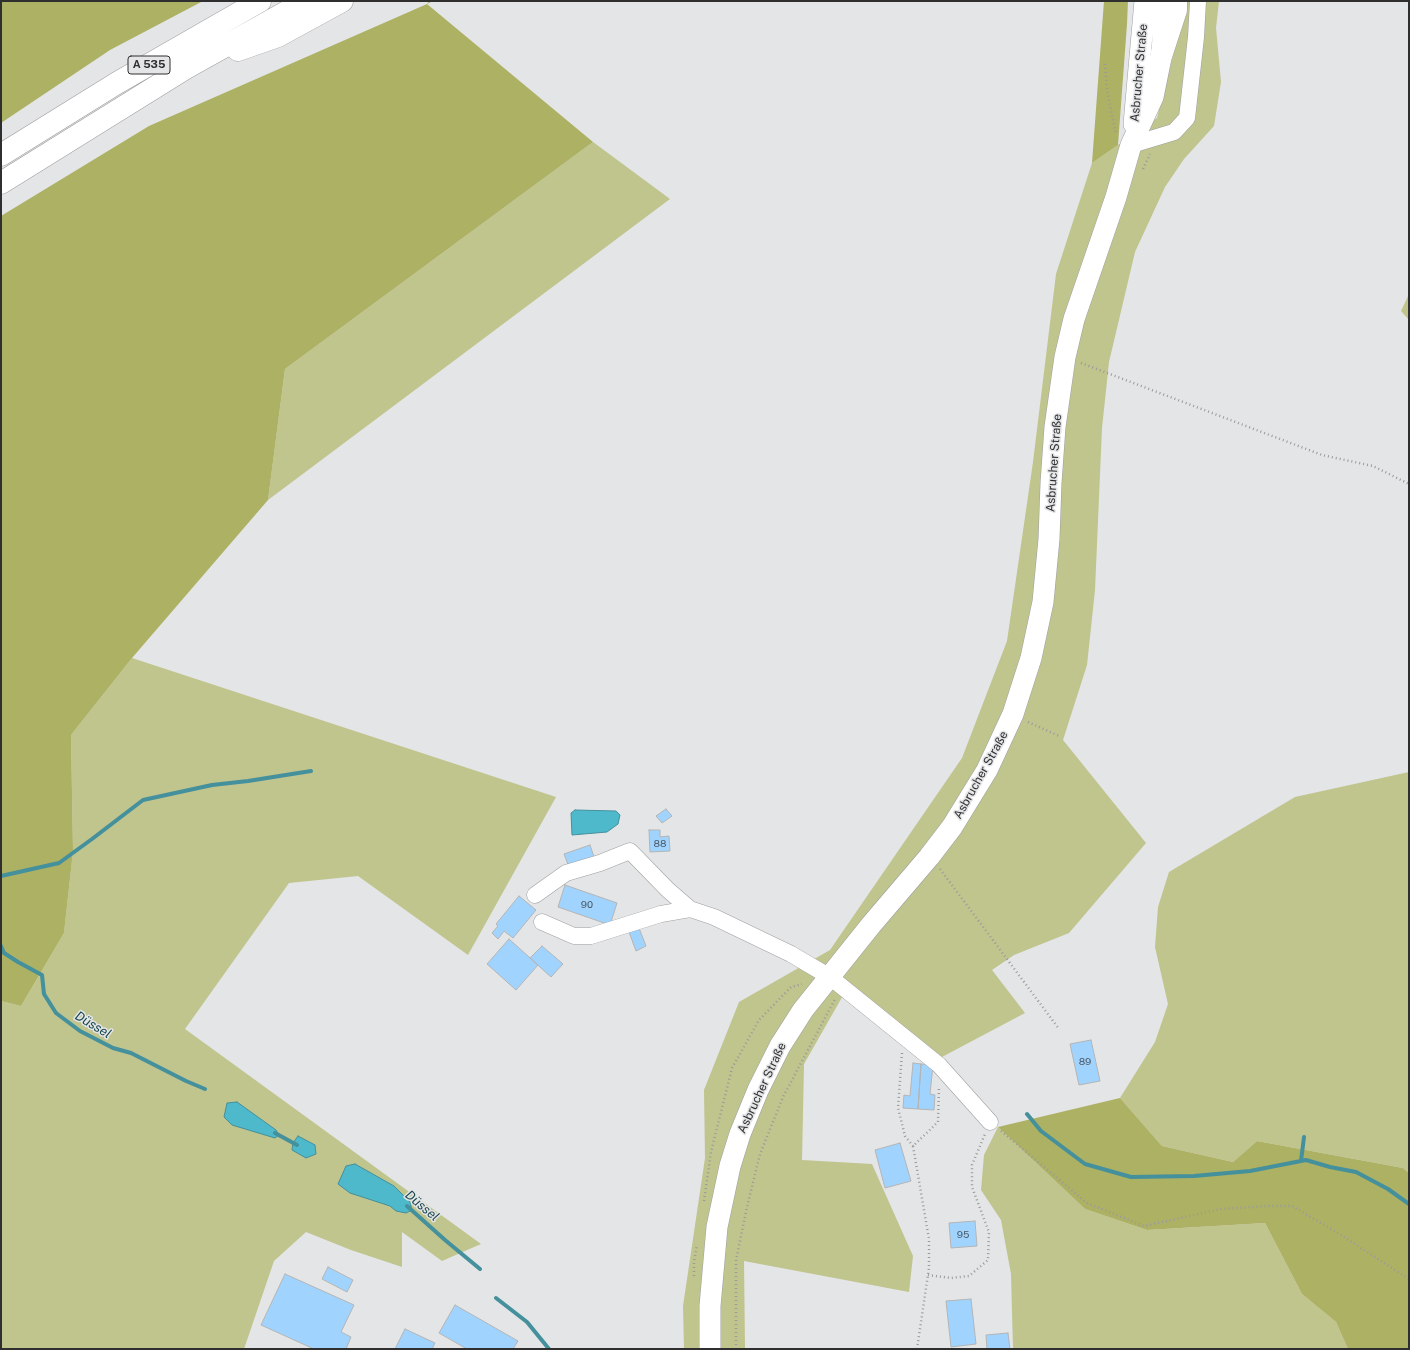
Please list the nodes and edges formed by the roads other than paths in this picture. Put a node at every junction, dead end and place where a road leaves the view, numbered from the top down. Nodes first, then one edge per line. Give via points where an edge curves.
1 (260, 1) edge
2 (306, 1) edge
3 (342, 1) edge
4 (1145, 1) edge
5 (1165, 1) edge
6 (1176, 1) edge
7 (1198, 1) edge
8 (1162, 53) junction
9 (186, 68) junction
10 (1124, 140) junction
11 (1, 155) edge
12 (1, 183) edge
13 (535, 895) dead end
14 (690, 909) junction
15 (542, 922) dead end
16 (836, 982) junction
17 (990, 1122) road end
18 (710, 1349) edge

1 - 11 highway, A 535 via 118,83
2 - 9 highway, A 535
3 - 9 highway via 278,36
4 - 10 main road, Asbrucher Straße via 1137,98
5 - 8 main road, Asbrucher Straße
6 - 8 highway via 1176,10
7 - 10 street via 1187,118 1174,132
8 - 10 main road, Asbrucher Straße via 1153,97
9 - 12 highway, A 535
10 - 16 main road, Asbrucher Straße via 1116,197 1074,319 1065,357 1055,428 1043,602 1031,658 1013,714 987,770 952,827 871,926
13 - 14 street via 566,873 630,851
14 - 15 street via 661,914 591,936 574,936
14 - 16 street via 714,917 791,954
16 - 17 street via 939,1065
16 - 18 main road, Asbrucher Straße via 803,1010 780,1046 740,1134 730,1166 717,1227 710,1306

